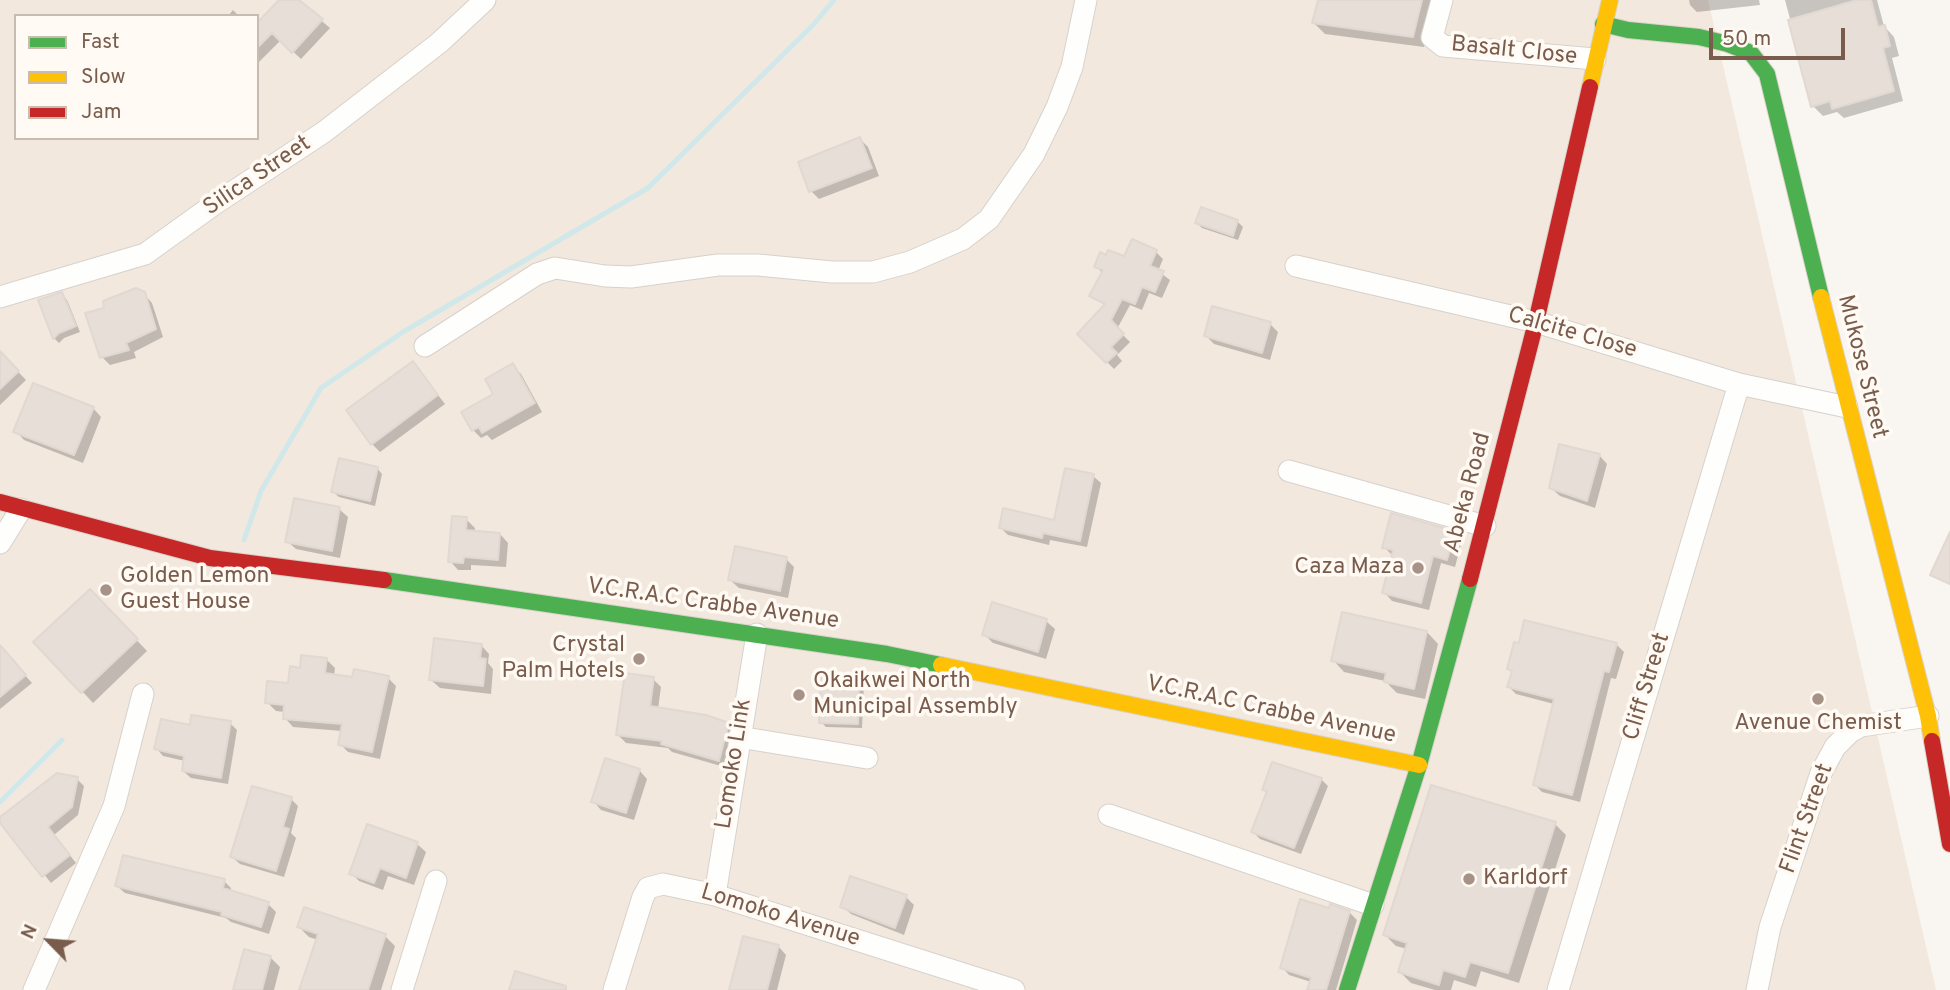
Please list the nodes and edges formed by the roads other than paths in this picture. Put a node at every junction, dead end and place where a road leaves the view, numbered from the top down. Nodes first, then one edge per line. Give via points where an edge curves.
1 (485, 0) edge
2 (1086, 0) edge
3 (1442, 0) edge
4 (1610, 0) edge
5 (1603, 24) junction
6 (1595, 59) junction
7 (1296, 266) dead end
8 (0, 297) edge
9 (1536, 322) junction
10 (425, 346) dead end
11 (1739, 384) junction
12 (1847, 407) junction
13 (1289, 471) dead end
14 (0, 502) edge
15 (21, 509) junction
16 (1485, 526) junction
17 (0, 543) edge
18 (757, 634) junction
19 (144, 694) dead end
20 (1928, 716) junction
21 (739, 737) junction
22 (867, 758) dead end
23 (1419, 765) junction
24 (1109, 816) dead end
25 (1950, 844) edge
26 (436, 881) dead end
27 (715, 895) junction
28 (1373, 905) junction
29 (34, 990) edge
30 (402, 990) edge
31 (614, 990) edge
32 (1014, 990) edge
33 (1347, 990) edge
34 (1558, 990) edge
35 (1757, 990) edge

1 - 8 street, Silica Street via 439,43 324,132 145,254
2 - 10 street via 1072,67 1034,154 989,219 963,239 873,272 718,265 631,277 555,268 537,274
3 - 6 street, Basalt Close via 1432,37 1443,46
4 - 5 street, Abeka Road
5 - 6 street, Abeka Road
5 - 12 street, Mukose Street via 1728,44 1751,53 1767,74
6 - 9 street, Abeka Road
7 - 9 street, Calcite Close
9 - 11 street, Calcite Close
9 - 16 street, Abeka Road
11 - 12 street, Calcite Close
11 - 34 street, Cliff Street
12 - 20 street, Mukose Street
13 - 16 street
14 - 15 street, V.C.R.A.C Crabbe Avenue
15 - 17 street
15 - 18 street, V.C.R.A.C Crabbe Avenue via 210,558
16 - 23 street, Abeka Road
18 - 21 street, Lomoko Link
18 - 23 street, V.C.R.A.C Crabbe Avenue via 887,654
19 - 29 street via 114,806
20 - 25 street, Mukose Street
20 - 35 street, Flint Street via 1861,726 1836,747 1822,773 1770,927
21 - 22 street
21 - 27 street, Lomoko Link
23 - 28 street, Abeka Road
24 - 28 street
26 - 30 street
27 - 31 street, Lomoko Avenue via 663,884 648,888
27 - 32 street, Lomoko Avenue
28 - 33 street, Abeka Road

